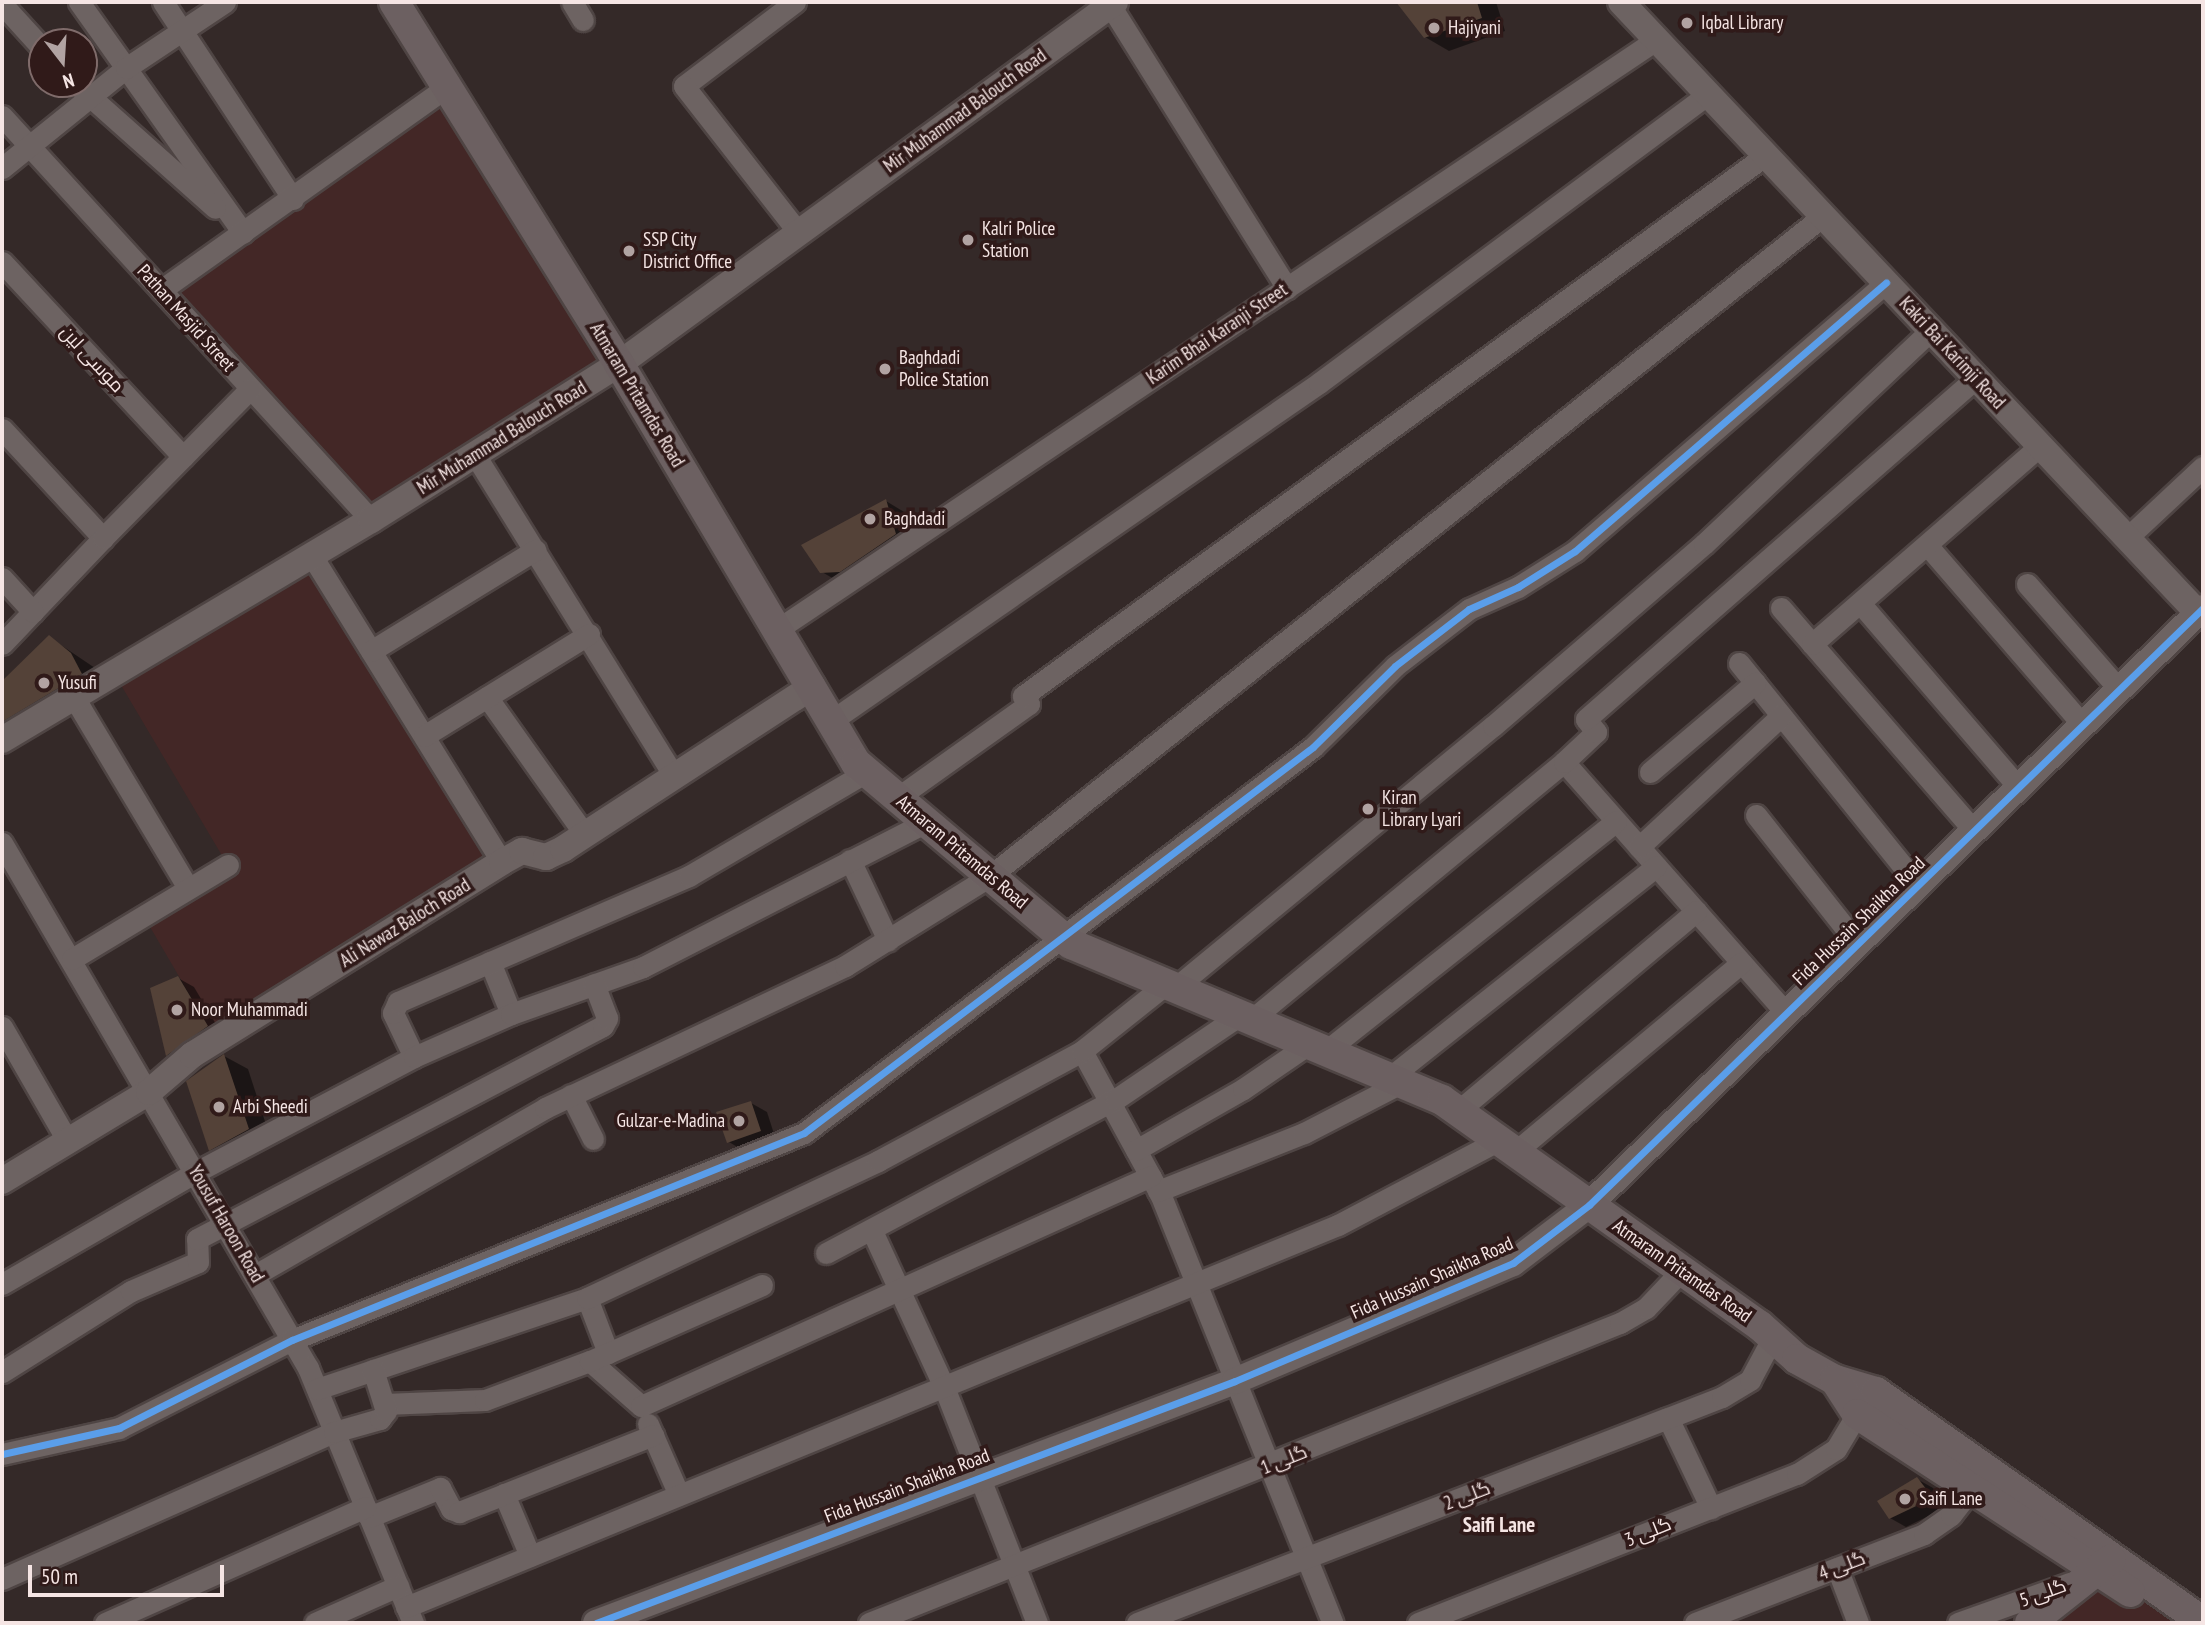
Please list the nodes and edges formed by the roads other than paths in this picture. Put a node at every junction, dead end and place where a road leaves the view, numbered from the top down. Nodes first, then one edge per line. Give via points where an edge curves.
1 (79, 2) edge
2 (163, 2) edge
3 (226, 2) edge
4 (394, 2) edge
5 (795, 2) edge
6 (1621, 2) edge
7 (1112, 3) edge
8 (2, 4) edge
9 (182, 31) junction
10 (28, 33) edge
11 (1656, 40) junction
12 (126, 68) junction
13 (98, 82) edge
14 (448, 86) junction
15 (1708, 94) junction
16 (74, 98) edge
17 (91, 98) edge
18 (2, 116) edge
19 (29, 146) junction
20 (1766, 155) junction
21 (2, 168) edge
22 (293, 199) junction
23 (1823, 216) junction
24 (243, 233) junction
25 (799, 233) junction
26 (2, 262) edge
27 (1886, 283) junction
28 (1287, 288) junction
29 (161, 290) junction
30 (1931, 330) junction
31 (619, 364) junction
32 (1976, 378) junction
33 (250, 388) junction
34 (2, 429) edge
35 (2040, 446) junction
36 (475, 455) junction
37 (183, 457) junction
38 (2203, 467) edge
39 (371, 520) junction
40 (103, 538) junction
41 (2127, 538) junction
42 (1927, 545) junction
43 (535, 550) junction
44 (312, 556) junction
45 (2, 578) edge
46 (2027, 583) dead end
47 (1860, 603) junction
48 (1781, 608) dead end
49 (33, 612) junction
50 (2202, 614) edge
51 (778, 629) junction
52 (589, 634) junction
53 (2, 644) edge
54 (1812, 644) junction
55 (371, 651) junction
56 (1739, 663) dead end
57 (1755, 683) junction
58 (813, 686) junction
59 (2119, 690) junction
60 (487, 697) junction
61 (75, 699) junction
62 (1781, 716) junction
63 (831, 721) junction
64 (2082, 725) junction
65 (424, 736) junction
66 (2, 740) edge
67 (1564, 762) junction
68 (866, 772) junction
69 (1650, 772) dead end
70 (674, 776) junction
71 (2019, 788) junction
72 (897, 798) junction
73 (1756, 815) dead end
74 (1616, 821) junction
75 (926, 822) junction
76 (1974, 831) junction
77 (585, 835) junction
78 (2, 843) edge
79 (1639, 847) junction
80 (850, 860) junction
81 (502, 862) junction
82 (228, 865) dead end
83 (1656, 866) junction
84 (990, 876) junction
85 (1918, 885) junction
86 (188, 888) junction
87 (1696, 911) junction
88 (1063, 938) junction
89 (888, 940) junction
90 (1858, 944) junction
91 (72, 959) junction
92 (490, 962) junction
93 (1741, 963) junction
94 (594, 984) junction
95 (1170, 986) junction
96 (1786, 1013) junction
97 (511, 1014) junction
98 (1245, 1018) junction
99 (2, 1027) edge
100 (1318, 1048) junction
101 (1082, 1051) junction
102 (414, 1057) junction
103 (1395, 1080) junction
104 (149, 1092) junction
105 (571, 1095) junction
106 (1111, 1102) junction
107 (1458, 1111) junction
108 (593, 1139) dead end
109 (68, 1142) junction
110 (1507, 1146) junction
111 (1136, 1150) junction
112 (196, 1172) junction
113 (2, 1181) edge
114 (1154, 1184) junction
115 (1590, 1205) junction
116 (225, 1223) junction
117 (872, 1231) junction
118 (826, 1253) dead end
119 (1682, 1270) junction
120 (255, 1275) junction
121 (1196, 1283) junction
122 (2, 1284) edge
123 (762, 1285) dead end
124 (898, 1291) junction
125 (587, 1298) junction
126 (1772, 1339) junction
127 (292, 1340) junction
128 (599, 1357) junction
129 (373, 1370) junction
130 (2, 1372) edge
131 (1835, 1380) junction
132 (1235, 1381) junction
133 (944, 1387) junction
134 (317, 1389) junction
135 (384, 1404) junction
136 (641, 1406) junction
137 (1857, 1414) junction
138 (1668, 1419) junction
139 (334, 1432) junction
140 (653, 1434) junction
141 (2, 1454) edge
142 (1268, 1466) junction
143 (976, 1476) junction
144 (1974, 1486) junction
145 (504, 1493) junction
146 (679, 1495) junction
147 (1711, 1508) junction
148 (367, 1512) junction
149 (530, 1556) junction
150 (1305, 1558) junction
151 (1015, 1564) junction
152 (1837, 1568) junction
153 (2099, 1568) junction
154 (2, 1579) edge
155 (398, 1586) junction
156 (410, 1615) edge
157 (2203, 1622) edge
158 (105, 1623) edge
159 (316, 1623) edge
160 (596, 1623) edge
161 (869, 1623) edge
162 (1037, 1623) edge
163 (1137, 1623) edge
164 (1333, 1623) edge
165 (1418, 1623) edge
166 (1695, 1623) edge
167 (1858, 1623) edge
168 (1958, 1623) edge
169 (2030, 1623) edge
170 (2172, 1623) edge

1 - 12 street
2 - 9 street
3 - 9 street
4 - 14 main road, Atmaram Pritamdas Road
5 - 25 street via 684,86
6 - 11 street, Kakri Bai Karimji Road
7 - 25 street, Mir Muhammad Balouch Road
7 - 28 street
8 - 10 street
9 - 12 street
9 - 22 street
11 - 15 street, Kakri Bai Karimji Road
11 - 28 street, Karim Bhai Karanji Street
12 - 13 street
12 - 24 street
14 - 22 street
14 - 31 main road, Atmaram Pritamdas Road
15 - 20 street, Kakri Bai Karimji Road
15 - 63 street via 1318,383
16 - 19 street
17 - 24 street
18 - 19 street, Pathan Masjid Street
19 - 21 street
19 - 29 street, Pathan Masjid Street
20 - 23 street, Kakri Bai Karimji Road
20 - 72 street via 1023,696 1029,704
22 - 24 street
23 - 27 street, Kakri Bai Karimji Road
23 - 84 street
24 - 29 street
25 - 31 street, Mir Muhammad Balouch Road
26 - 37 street, موسی لین
27 - 30 street, Kakri Bai Karimji Road
27 - 88 street via 1575,551 1518,587 1469,609 1395,666 1313,747
28 - 51 street, Karim Bhai Karanji Street
29 - 33 street, Pathan Masjid Street
30 - 32 street, Kakri Bai Karimji Road
30 - 95 street via 1704,544 1493,726
31 - 36 street, Mir Muhammad Balouch Road
31 - 51 main road, Atmaram Pritamdas Road
32 - 35 street, Kakri Bai Karimji Road
32 - 67 street via 1586,719 1596,732
33 - 37 street
33 - 39 street, Pathan Masjid Street
34 - 40 street
35 - 41 street, Kakri Bai Karimji Road
35 - 42 street
36 - 39 street, Mir Muhammad Balouch Road
36 - 43 street
37 - 40 street
38 - 41 street
39 - 44 street, Mir Muhammad Balouch Road
40 - 49 street
41 - 50 street, Kakri Bai Karimji Road
42 - 47 street
42 - 64 street
43 - 52 street
43 - 55 street
44 - 55 street
44 - 61 street, Mir Muhammad Balouch Road
45 - 49 street
46 - 59 street
47 - 54 street
47 - 71 street
48 - 54 street
49 - 53 street
50 - 59 street, Fida Hussain Shaikha Road
51 - 58 main road, Atmaram Pritamdas Road
52 - 60 street
52 - 70 street
54 - 76 street
55 - 65 street
56 - 57 street
57 - 62 street
57 - 69 street
58 - 63 main road, Atmaram Pritamdas Road
58 - 70 street, Ali Nawaz Baloch Road
59 - 64 street, Fida Hussain Shaikha Road
60 - 65 street
60 - 77 street
61 - 66 street, Mir Muhammad Balouch Road
61 - 86 street
62 - 79 street
62 - 85 street
63 - 68 main road, Atmaram Pritamdas Road
64 - 71 street, Fida Hussain Shaikha Road
65 - 81 street
67 - 74 street
67 - 98 street
68 - 72 main road, Atmaram Pritamdas Road
68 - 92 street via 689,876
70 - 77 street, Ali Nawaz Baloch Road
71 - 76 street, Fida Hussain Shaikha Road
72 - 75 main road, Atmaram Pritamdas Road
73 - 90 street
74 - 79 street
74 - 100 street
75 - 80 street
75 - 84 main road, Atmaram Pritamdas Road
76 - 85 street, Fida Hussain Shaikha Road
77 - 81 street, Ali Nawaz Baloch Road via 546,857 522,851
78 - 91 street, Yousuf Haroon Road
79 - 83 street
80 - 89 street
80 - 94 street via 643,967
81 - 104 street, Ali Nawaz Baloch Road via 192,1055
82 - 86 street
83 - 87 street
83 - 103 street
84 - 88 main road, Atmaram Pritamdas Road
84 - 89 street
85 - 90 street, Fida Hussain Shaikha Road
86 - 91 street
87 - 93 street
87 - 107 street
88 - 95 main road, Atmaram Pritamdas Road
88 - 127 street via 804,1133
89 - 105 street via 845,966
90 - 96 street, Fida Hussain Shaikha Road
91 - 104 street, Yousuf Haroon Road
92 - 97 street
92 - 102 street via 393,1007
93 - 96 street
93 - 110 street
94 - 97 street
94 - 116 street via 607,1018 603,1026
95 - 98 main road, Atmaram Pritamdas Road
95 - 101 street
96 - 115 street, Fida Hussain Shaikha Road
97 - 102 street
98 - 100 main road, Atmaram Pritamdas Road
98 - 106 street
99 - 109 street
100 - 103 main road, Atmaram Pritamdas Road
100 - 111 street
101 - 106 street
101 - 125 street via 878,1161
102 - 112 street
103 - 107 main road, Atmaram Pritamdas Road
103 - 114 street via 1304,1133
104 - 109 street, Ali Nawaz Baloch Road
104 - 112 street, Yousuf Haroon Road
105 - 108 street
105 - 120 street
106 - 111 street
106 - 117 street
107 - 110 main road, Atmaram Pritamdas Road
109 - 113 street, Ali Nawaz Baloch Road
110 - 115 main road, Atmaram Pritamdas Road
110 - 121 street via 1338,1225
111 - 114 street
112 - 116 street, Yousuf Haroon Road
112 - 122 street
114 - 121 street
114 - 124 street
115 - 119 main road, Atmaram Pritamdas Road
115 - 132 street, Fida Hussain Shaikha Road via 1513,1263
116 - 120 street, Yousuf Haroon Road
116 - 130 street via 197,1238 198,1262 131,1292
117 - 118 street
117 - 124 street
119 - 126 main road, Atmaram Pritamdas Road
119 - 142 street, گلی 1 via 1646,1308 1620,1323
120 - 127 street, Yousuf Haroon Road
121 - 132 street
121 - 133 street
123 - 128 street
124 - 133 street
124 - 136 street
125 - 128 street
125 - 129 street
126 - 131 main road, Atmaram Pritamdas Road
126 - 138 street, گلی 2 via 1750,1380
127 - 134 street, Yousuf Haroon Road
127 - 141 street via 120,1428
128 - 135 street via 485,1400
128 - 136 street
129 - 134 street
129 - 135 street
131 - 137 main road, Atmaram Pritamdas Road
131 - 153 main road, Atmaram Pritamdas Road via 1875,1392
132 - 142 street
132 - 143 street, Fida Hussain Shaikha Road
133 - 143 street
133 - 146 street
134 - 139 street, Yousuf Haroon Road
135 - 139 street via 380,1419
136 - 140 street
137 - 144 main road, Atmaram Pritamdas Road
137 - 147 street, گلی 3 via 1836,1449 1797,1474
138 - 147 street
138 - 150 street, گلی 2
139 - 148 street, Yousuf Haroon Road
139 - 154 street
140 - 145 street
140 - 146 street
142 - 150 street
142 - 151 street, گلی 1
143 - 151 street
143 - 160 street, Fida Hussain Shaikha Road
144 - 152 street, گلی 4 via 1951,1515 1924,1534
144 - 153 main road, Atmaram Pritamdas Road
145 - 148 street via 454,1512 438,1488
145 - 149 street
146 - 149 street
147 - 165 street, گلی 3
148 - 155 street, Yousuf Haroon Road
148 - 158 street
149 - 156 street
150 - 163 street, گلی 2
150 - 164 street
151 - 161 street, گلی 1
151 - 162 street
152 - 166 street, گلی 4
152 - 167 street
153 - 157 main road, Atmaram Pritamdas Road
153 - 168 street, گلی 5
153 - 169 main road
153 - 170 main road, Atmaram Pritamdas Road
155 - 156 street, Yousuf Haroon Road
155 - 159 street

